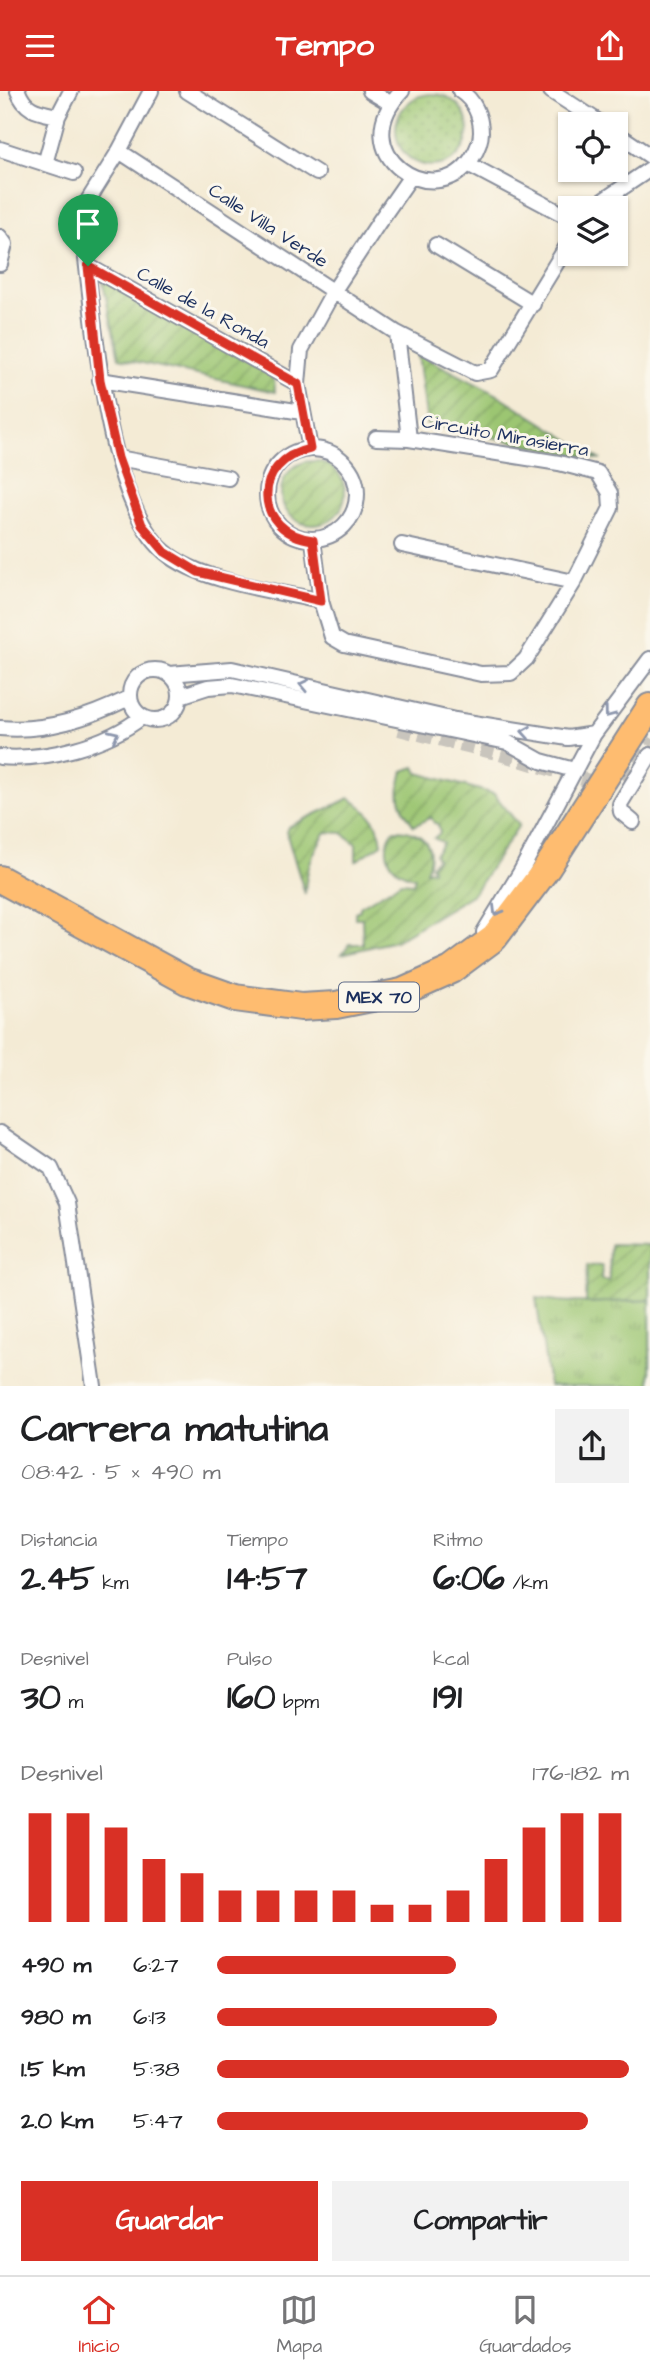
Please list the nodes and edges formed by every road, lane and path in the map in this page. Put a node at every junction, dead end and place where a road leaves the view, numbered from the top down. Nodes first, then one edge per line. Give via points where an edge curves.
1 (18, 91) edge
2 (71, 91) edge
3 (151, 91) edge
4 (187, 91) edge
5 (370, 91) edge
6 (402, 91) edge
7 (460, 91) edge
8 (551, 91) edge
9 (390, 103) junction
10 (583, 112) edge
11 (58, 116) junction
12 (628, 142) edge
13 (0, 149) edge
14 (119, 151) junction
15 (650, 156) edge
16 (46, 164) junction
17 (468, 164) junction
18 (650, 170) edge
19 (74, 173) dead end
20 (317, 173) dead end
21 (411, 176) junction
22 (610, 196) edge
23 (558, 212) edge
24 (0, 237) edge
25 (436, 245) dead end
26 (558, 261) edge
27 (0, 264) edge
28 (88, 266) junction
29 (333, 292) junction
30 (533, 304) junction
31 (397, 333) junction
32 (100, 380) junction
33 (298, 384) junction
34 (302, 412) junction
35 (376, 438) dead end
36 (410, 439) junction
37 (310, 449) junction
38 (118, 458) junction
39 (229, 478) dead end
40 (313, 540) junction
41 (402, 545) dead end
42 (574, 582) junction
43 (321, 601) junction
44 (650, 659) edge
45 (232, 669) junction
46 (169, 674) junction
47 (232, 685) junction
48 (180, 696) junction
49 (129, 698) junction
50 (650, 707) edge
51 (334, 708) junction
52 (142, 717) junction
53 (71, 722) junction
54 (0, 728) edge
55 (399, 729) tunnel mouth
56 (594, 734) junction
57 (78, 748) junction
58 (650, 755) edge
59 (0, 757) edge
60 (574, 770) junction
61 (633, 822) dead end
62 (0, 879) edge
63 (460, 964) junction
64 (0, 1133) edge
65 (94, 1386) edge

1 - 11 street via 30,110
2 - 11 street
3 - 14 street
4 - 20 street
5 - 9 street
6 - 9 street
7 - 17 street via 480,121 481,137
8 - 10 street
9 - 21 street via 384,116 384,145 399,169
11 - 16 street
12 - 15 street
13 - 16 street
14 - 28 street via 84,207 81,221
14 - 29 street, Calle Villa Verde
16 - 19 street
17 - 21 street via 442,179
17 - 23 street
18 - 22 street
21 - 29 street
24 - 27 street via 5,244
25 - 30 street
26 - 30 street
28 - 32 street
28 - 33 street, Calle de la Ronda
29 - 31 street, Calle Villa Verde
29 - 33 street via 301,350
30 - 31 street via 491,370 475,373
31 - 36 street, Circuito Mirasierra
32 - 34 street
32 - 38 street
33 - 34 street
34 - 37 street
35 - 36 street
36 - 42 street, Circuito Mirasierra via 598,473 610,493 611,508
37 - 40 street via 296,452 274,469 267,496 272,516 286,532
37 - 40 street via 340,459 357,489 355,508 342,528
38 - 39 street
38 - 43 street via 142,525 165,552 198,572
40 - 43 street
41 - 42 street
42 - 43 street, Circuito Mirasierra via 526,659 511,673 481,674 344,644 332,638
44 -> 56 street
45 - 46 street
45 - 47 street
56 -> 45 street via 568,738 455,720
46 - 48 street
46 - 49 street via 145,671 132,682
47 - 48 street
47 - 51 street
48 - 52 street via 167,717
49 - 52 street
49 - 53 street
50 - 63 highway, MEX 70 via 514,915 495,938
51 - 55 street via 353,719
51 - 60 street via 507,742 541,761
57 -> 52 street via 109,738
53 - 54 street
53 - 57 street
56 - 60 street
57 - 59 street
58 - 61 street via 620,804 621,812
60 -> 63 street via 508,893
62 - 63 highway, MEX 70 via 187,981 235,998 301,1007 336,1005 402,992
64 - 65 street via 51,1168 67,1203

